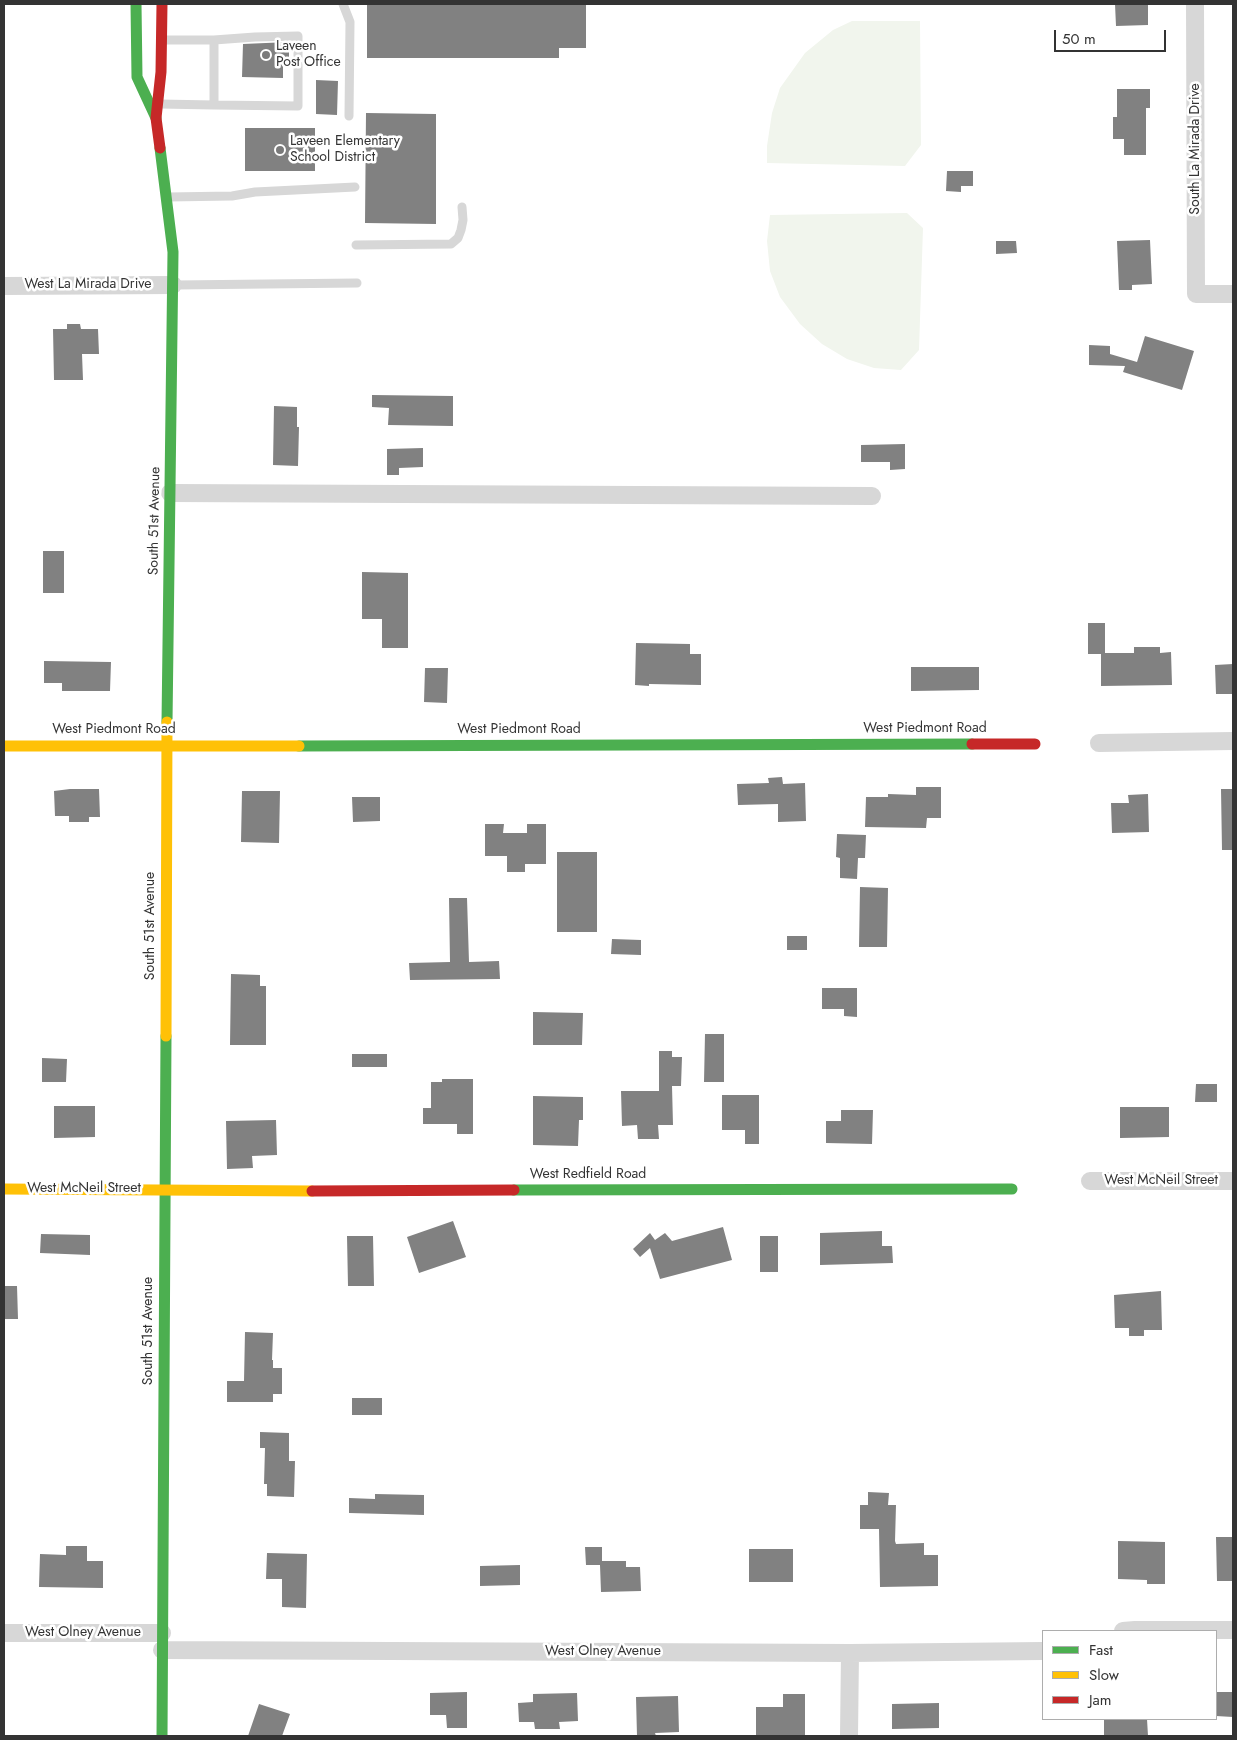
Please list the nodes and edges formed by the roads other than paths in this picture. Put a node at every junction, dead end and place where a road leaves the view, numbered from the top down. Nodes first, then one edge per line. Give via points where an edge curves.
1 (136, 4) edge
2 (162, 4) edge
3 (343, 4) edge
4 (1195, 4) edge
5 (162, 40) junction
6 (214, 40) junction
7 (158, 104) junction
8 (214, 105) junction
9 (350, 116) dead end
10 (156, 118) junction
11 (355, 187) dead end
12 (167, 197) junction
13 (462, 207) dead end
14 (356, 245) dead end
15 (357, 284) dead end
16 (173, 285) junction
17 (4, 286) edge
18 (1233, 294) edge
19 (170, 493) junction
20 (872, 496) dead end
21 (1233, 741) edge
22 (1099, 743) dead end
23 (1035, 744) dead end
24 (4, 746) edge
25 (167, 746) junction
26 (1090, 1181) dead end
27 (1233, 1181) edge
28 (1012, 1188) dead end
29 (4, 1189) edge
30 (165, 1191) junction
31 (1134, 1630) edge
32 (1217, 1630) edge
33 (1217, 1630) edge
34 (1233, 1630) edge
35 (4, 1634) edge
36 (162, 1642) junction
37 (1042, 1651) edge
38 (850, 1653) junction
39 (162, 1736) edge
40 (849, 1736) edge

1 - 10 street, South 51st Avenue via 137,77
2 - 5 street, South 51st Avenue
3 - 9 lane via 350,22
4 - 18 street, South La Mirada Drive via 1196,294
5 - 6 lane
5 - 7 street, South 51st Avenue
6 - 8 lane
6 - 8 lane via 298,36 298,106
7 - 8 lane
7 - 10 street, South 51st Avenue
10 - 12 street, South 51st Avenue
11 - 12 lane
12 - 16 street, South 51st Avenue
13 - 14 lane via 464,220 458,238 451,244
15 - 16 lane
16 - 17 street, West La Mirada Drive
16 - 19 street, South 51st Avenue
19 - 20 street
19 - 25 street, South 51st Avenue
21 - 22 street
23 - 25 street, West Piedmont Road
24 - 25 street, West Piedmont Road
25 - 30 street, South 51st Avenue
26 - 27 street, West McNeil Street
28 - 30 street, West Redfield Road
29 - 30 street, West McNeil Street
30 - 36 street, South 51st Avenue
31 - 33 street
32 - 34 street
35 - 36 street, West Olney Avenue
36 - 38 street, West Olney Avenue
36 - 39 street, South 51st Avenue
37 - 38 street, West Olney Avenue
38 - 40 street

